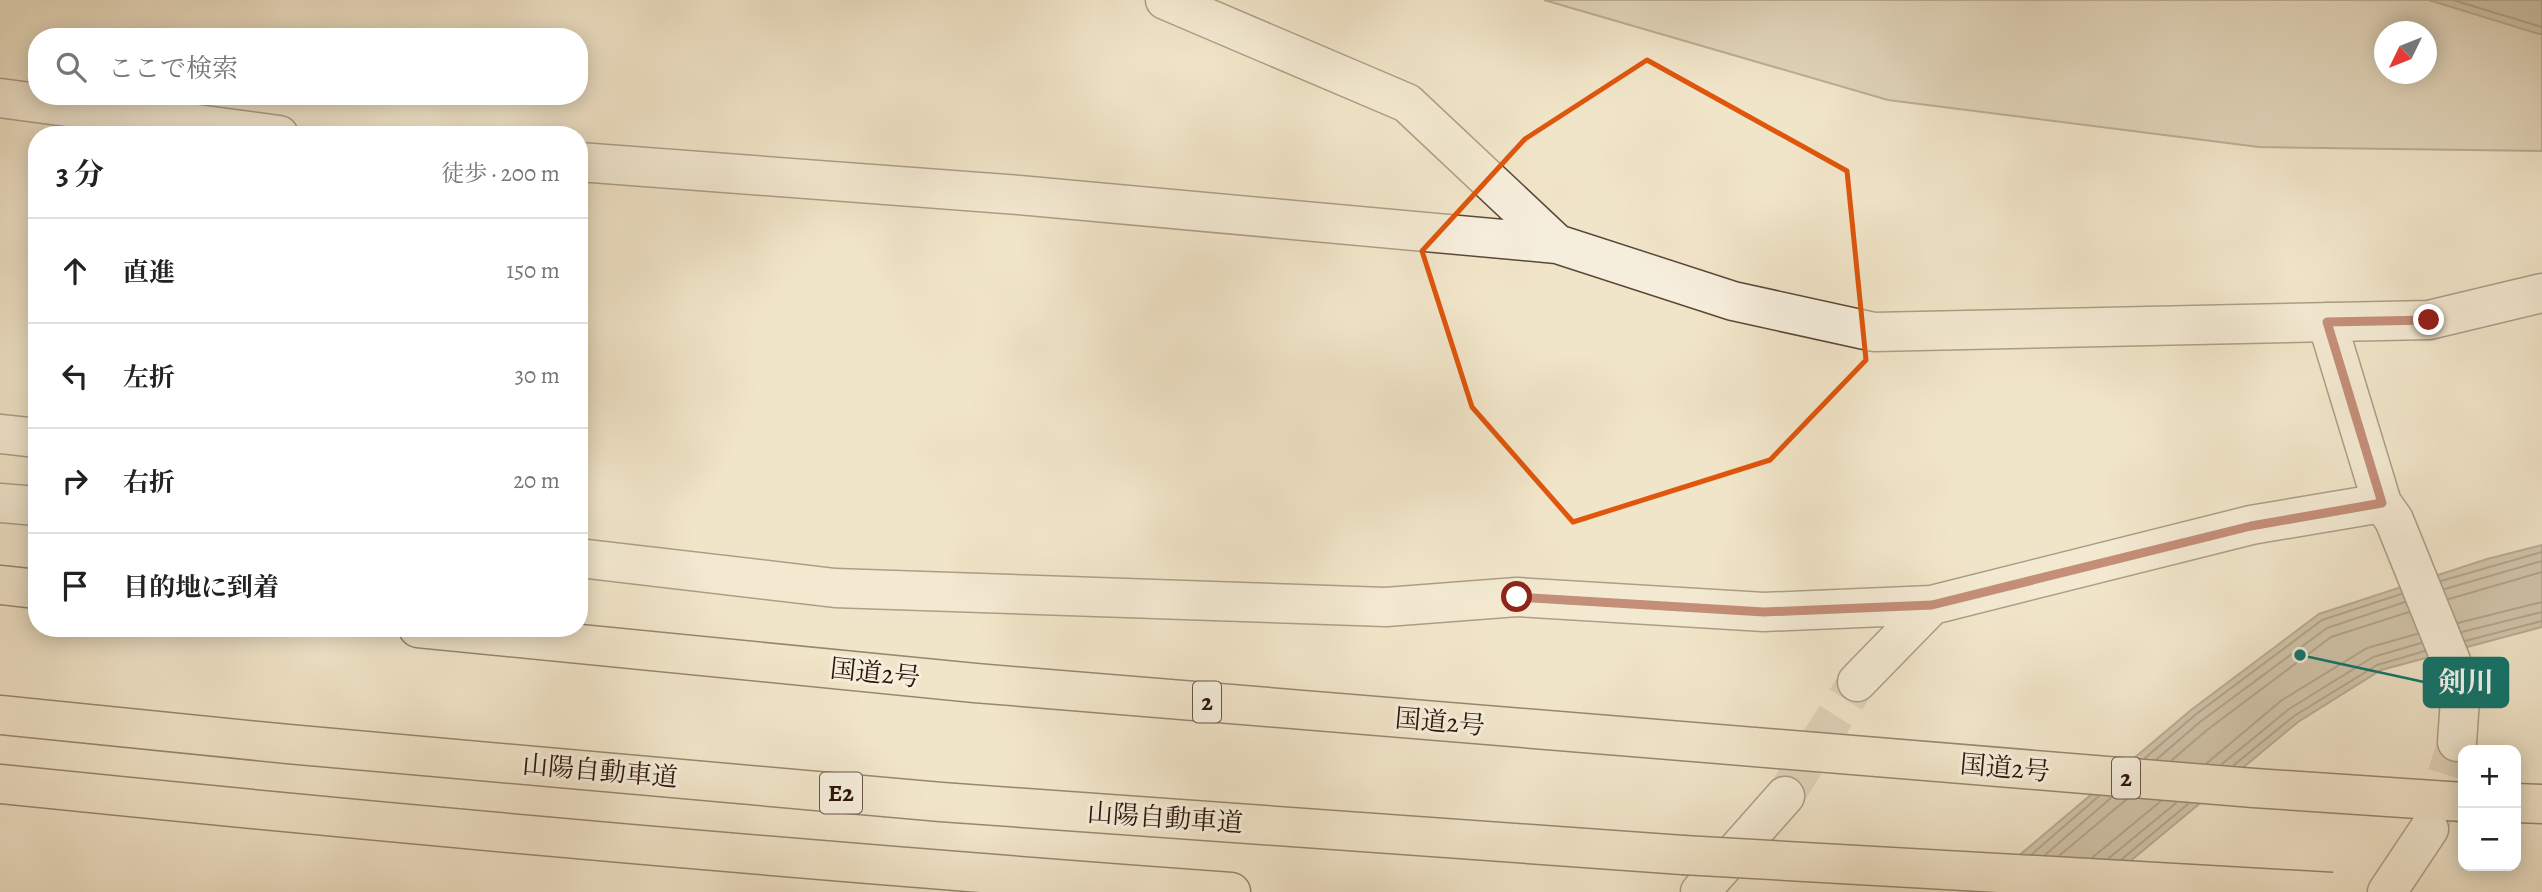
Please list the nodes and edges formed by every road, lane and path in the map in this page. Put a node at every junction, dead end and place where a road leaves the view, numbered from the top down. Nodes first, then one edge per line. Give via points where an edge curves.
1 (1165, 0) edge
2 (0, 98) edge
3 (28, 102) edge
4 (53, 105) edge
5 (211, 126) edge
6 (588, 163) edge
7 (1557, 244) junction
8 (2542, 293) edge
9 (2327, 322) junction
10 (0, 435) edge
11 (28, 437) edge
12 (0, 503) edge
13 (28, 505) edge
14 (2388, 511) junction
15 (588, 559) edge
16 (0, 585) edge
17 (28, 588) edge
18 (1932, 605) junction
19 (509, 637) edge
20 (1857, 682) tunnel mouth
21 (0, 715) edge
22 (2457, 742) tunnel mouth
23 (0, 784) edge
24 (1785, 796) tunnel mouth
25 (2458, 802) edge
26 (2521, 803) edge
27 (2542, 804) edge
28 (2429, 829) tunnel mouth
29 (1231, 892) edge
30 (1700, 892) edge
31 (2332, 892) edge
32 (2387, 892) edge

1 - 7 street via 1407,103
2 - 3 street
4 - 5 street
6 - 7 street via 1020,195
7 - 9 street via 1732,301 1874,332
8 - 9 street via 2429,320
9 - 14 street
10 - 11 street
12 - 13 street
14 - 18 street via 2251,526
14 - 22 street via 2451,661 2460,699
15 - 18 street via 835,588 1386,607 1517,597 1764,612
16 - 17 highway
18 - 20 street
19 - 25 highway, 国道2号 / 2 via 975,683
21 - 31 highway, 山陽自動車道 / E2, bridge via 941,802 1683,855
23 - 29 highway via 676,848
24 - 30 street
26 - 27 highway
28 - 32 street

